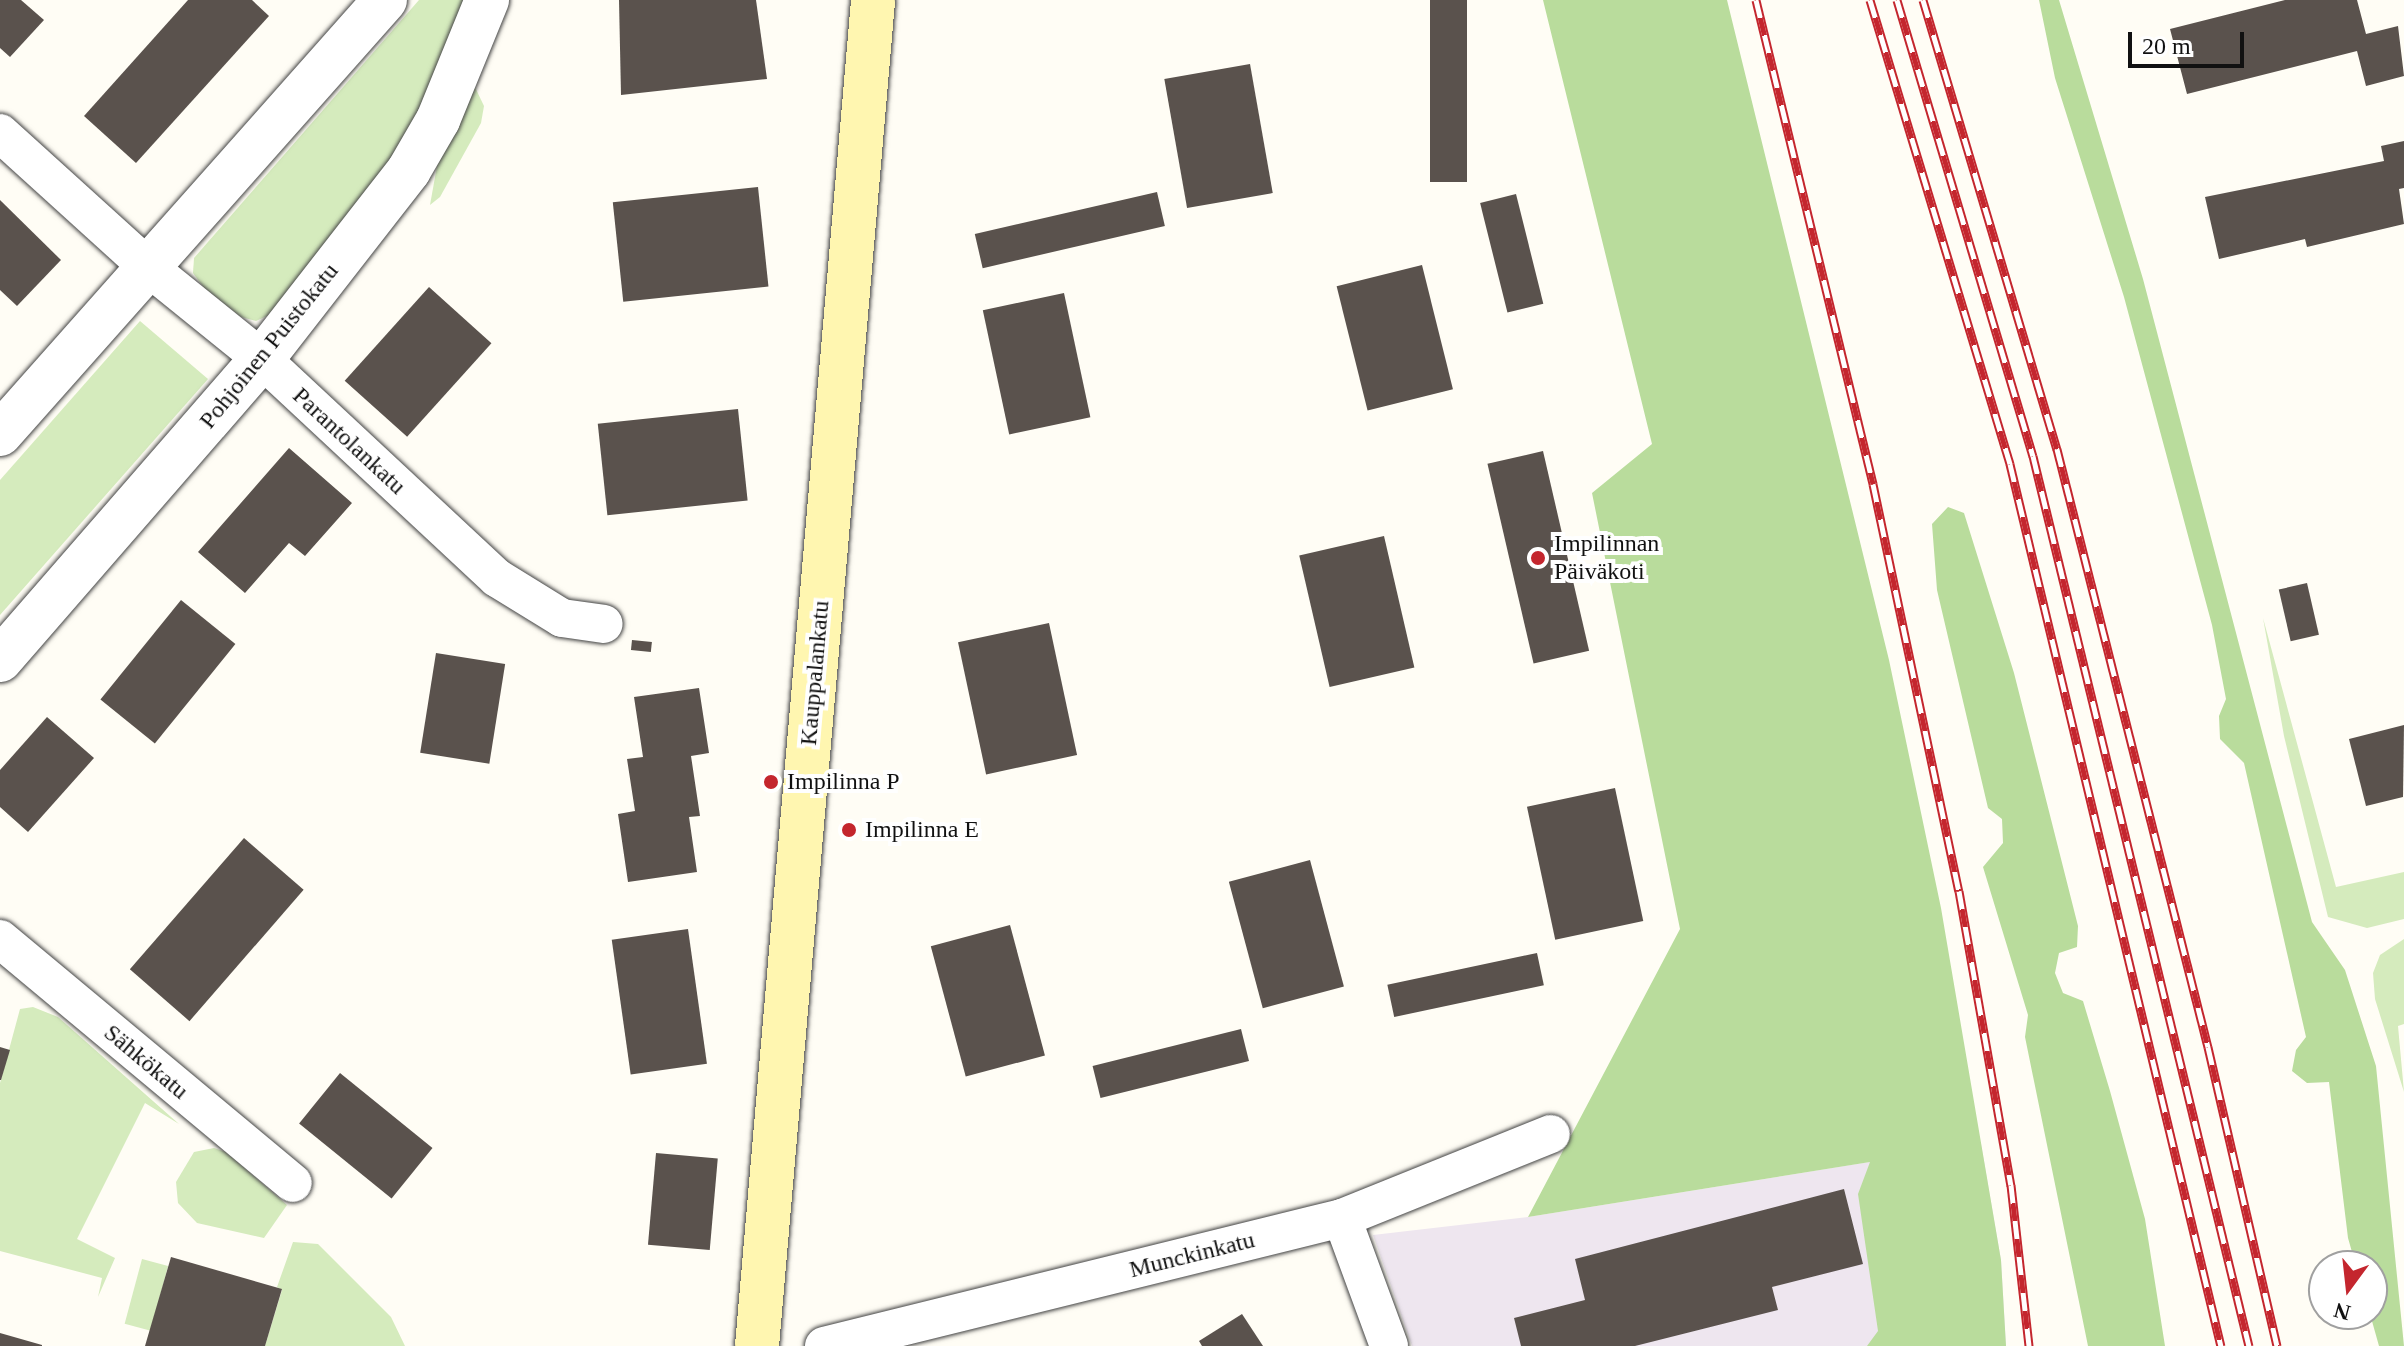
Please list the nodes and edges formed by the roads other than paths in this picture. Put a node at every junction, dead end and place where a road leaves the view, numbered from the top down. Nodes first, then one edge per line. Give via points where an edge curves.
1 (385, 0) edge
2 (487, 0) edge
3 (873, 0) edge
4 (0, 133) edge
5 (148, 267) junction
6 (262, 359) junction
7 (0, 434) edge
8 (604, 624) dead end
9 (0, 660) edge
10 (0, 939) edge
11 (1551, 1134) dead end
12 (293, 1183) dead end
13 (1342, 1218) junction
14 (757, 1346) edge
15 (824, 1346) edge
16 (1389, 1346) edge

1 - 5 street
2 - 6 street, Pohjoinen Puistokatu via 438,120 409,170
3 - 14 main road, Kauppalankatu
4 - 5 street, Parantolankatu
5 - 6 street, Parantolankatu
5 - 7 street
6 - 8 street, Parantolankatu via 519,595 562,618
6 - 9 street, Pohjoinen Puistokatu
10 - 12 street, Sähkökatu
11 - 13 street, Munckinkatu
13 - 15 street, Munckinkatu
13 - 16 street

